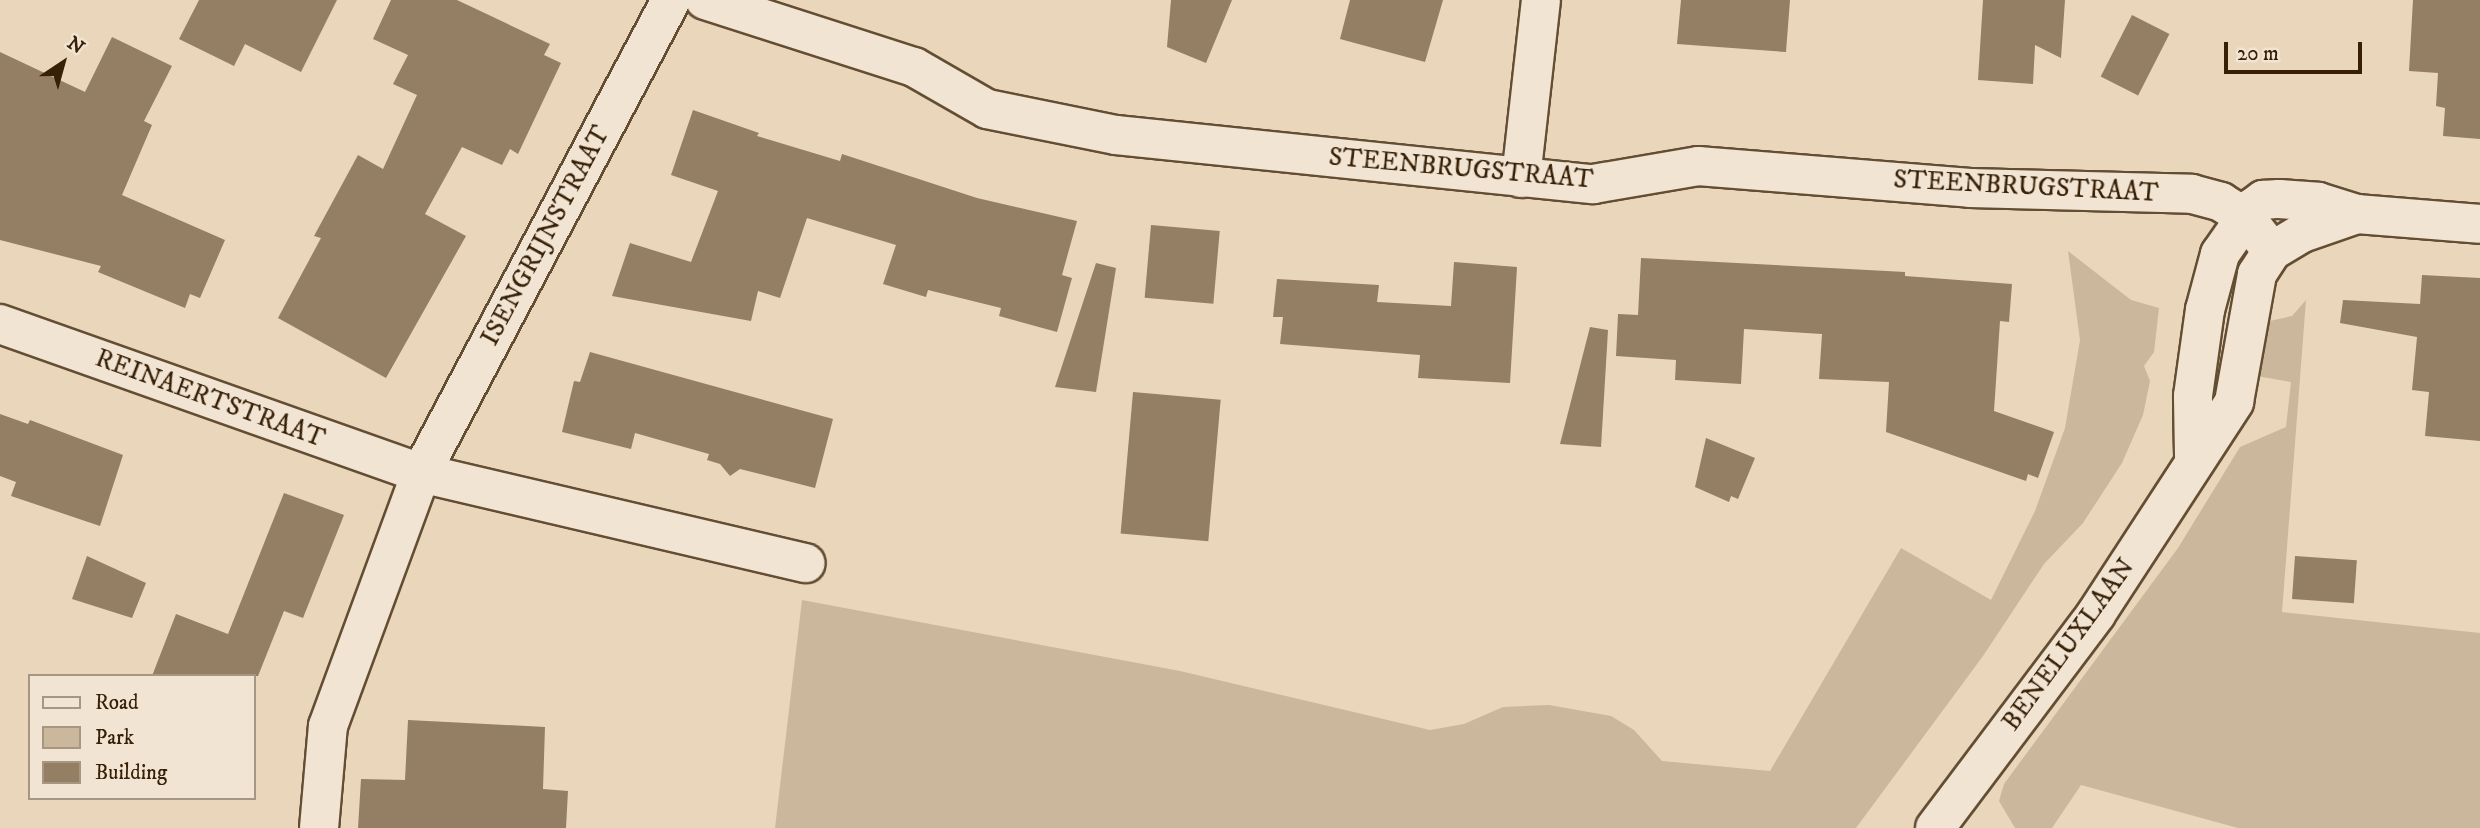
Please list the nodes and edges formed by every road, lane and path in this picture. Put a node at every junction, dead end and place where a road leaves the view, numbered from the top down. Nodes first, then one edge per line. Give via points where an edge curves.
1 (671, 0) edge
2 (705, 0) edge
3 (1541, 0) edge
4 (1521, 178) junction
5 (2357, 214) junction
6 (2245, 217) junction
7 (2480, 224) edge
8 (2272, 251) junction
9 (0, 324) edge
10 (2194, 456) junction
11 (421, 473) junction
12 (806, 563) dead end
13 (319, 828) edge
14 (1935, 828) edge

1 - 11 street, ISENGRIJNSTRAAT
2 - 4 street, STEENBRUGSTRAAT via 914,67 987,109 1116,135
3 - 4 street
4 - 6 street, STEENBRUGSTRAAT via 1593,184 1698,166 1970,188 2192,194 2221,202
5 - 6 street via 2318,202 2279,199 2263,200
5 - 7 street
5 - 8 street via 2302,233
6 - 8 street
6 - 10 street via 2220,254 2205,310 2193,396
8 - 10 street, BENELUXLAAN via 2258,274 2234,402
9 - 11 street, REINAERTSTRAAT
10 - 14 street, BENELUXLAAN via 2096,614
11 - 12 street
11 - 13 street, ISENGRIJNSTRAAT via 328,726

